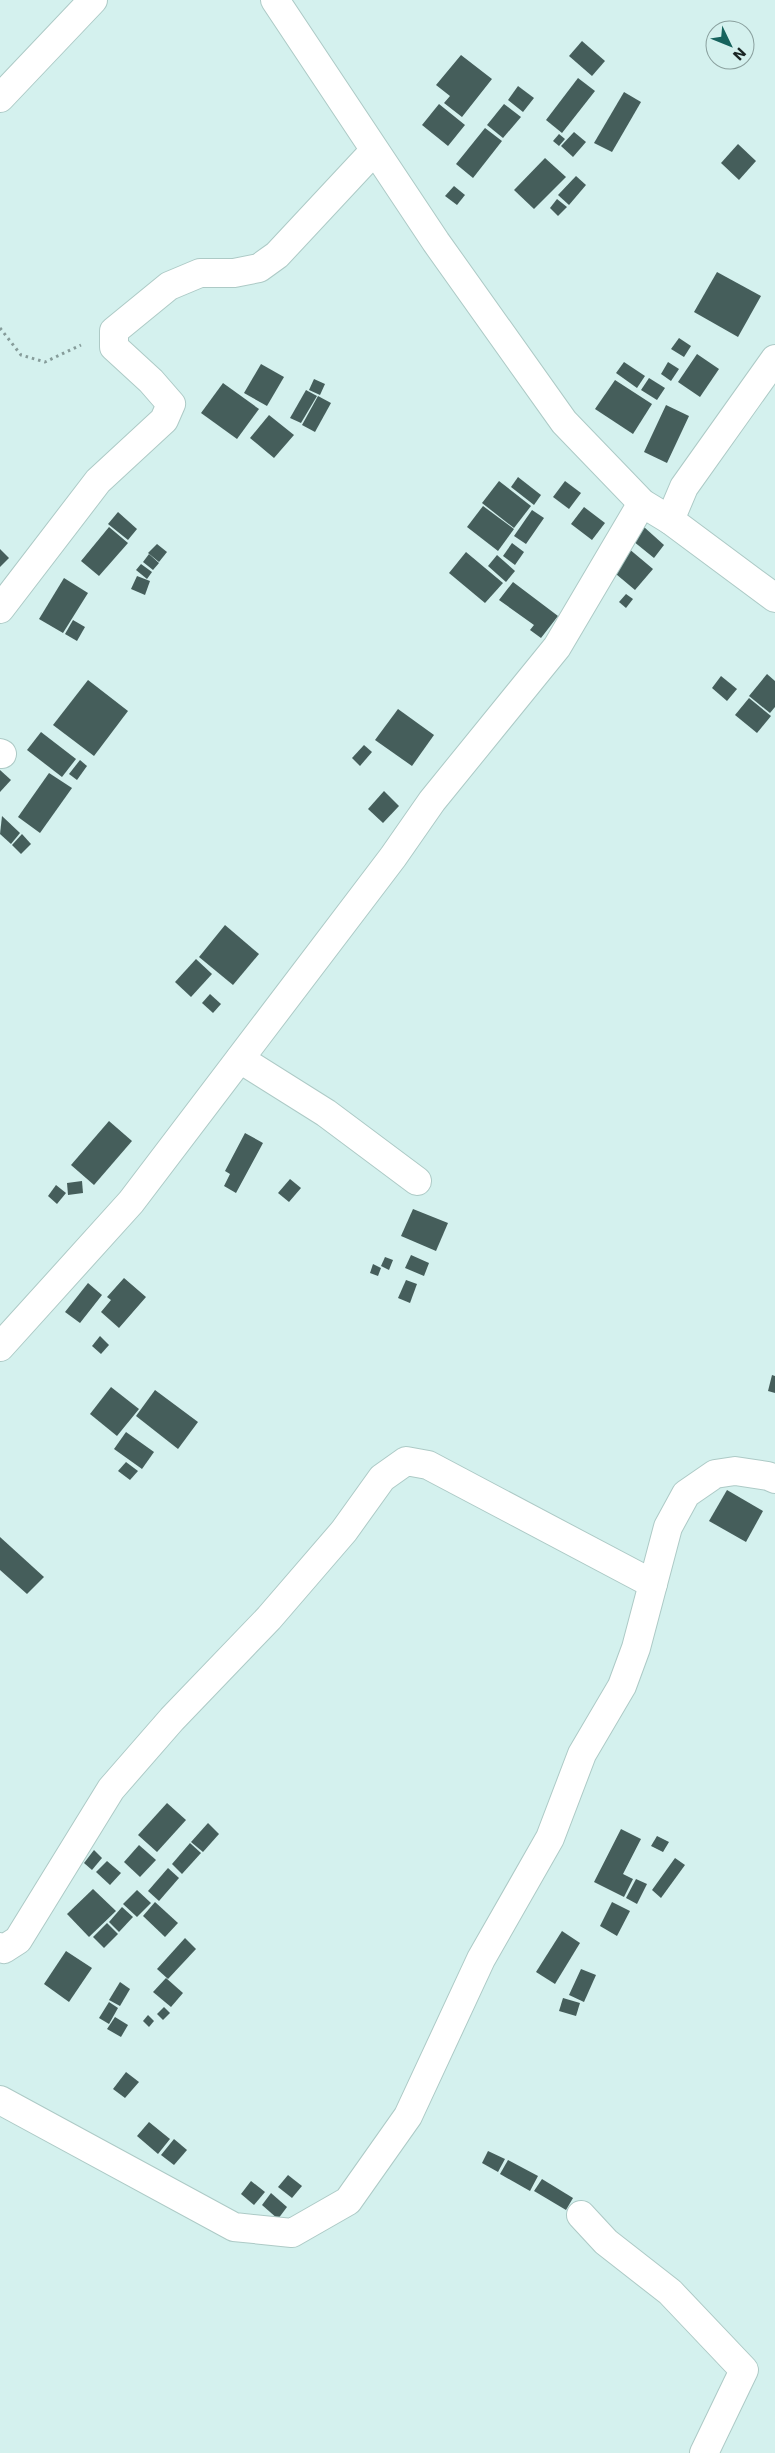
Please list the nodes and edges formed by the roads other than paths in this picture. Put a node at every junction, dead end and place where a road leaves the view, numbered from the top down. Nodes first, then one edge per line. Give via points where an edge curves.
1 (93, 0) edge
2 (275, 0) edge
3 (0, 98) edge
4 (374, 151) junction
5 (775, 359) edge
6 (642, 503) junction
7 (670, 520) junction
8 (775, 598) edge
9 (0, 609) edge
10 (240, 1059) junction
11 (417, 1181) dead end
12 (0, 1347) edge
13 (775, 1479) edge
14 (653, 1584) junction
15 (0, 1947) edge
16 (0, 2100) edge
17 (581, 2215) dead end
18 (704, 2453) edge

1 - 3 street
2 - 4 street
4 - 6 street via 564,422
4 - 9 street via 277,254 259,268 234,273 200,273 169,286 114,331 114,347 171,404 164,420 98,481
5 - 7 street via 684,487
6 - 7 street
6 - 10 street via 556,647 432,801 393,858
7 - 8 street
10 - 11 street via 326,1113
10 - 12 street via 131,1202
13 - 14 street via 735,1471 715,1474 686,1494 668,1527
14 - 15 street via 428,1465 406,1461 382,1478 344,1530 269,1618 172,1719 111,1790 18,1940 4,1949
14 - 16 street via 622,1686 582,1754 550,1838 481,1959 408,2116 348,2201 292,2233 234,2226
17 - 18 street via 606,2242 670,2292 744,2370

